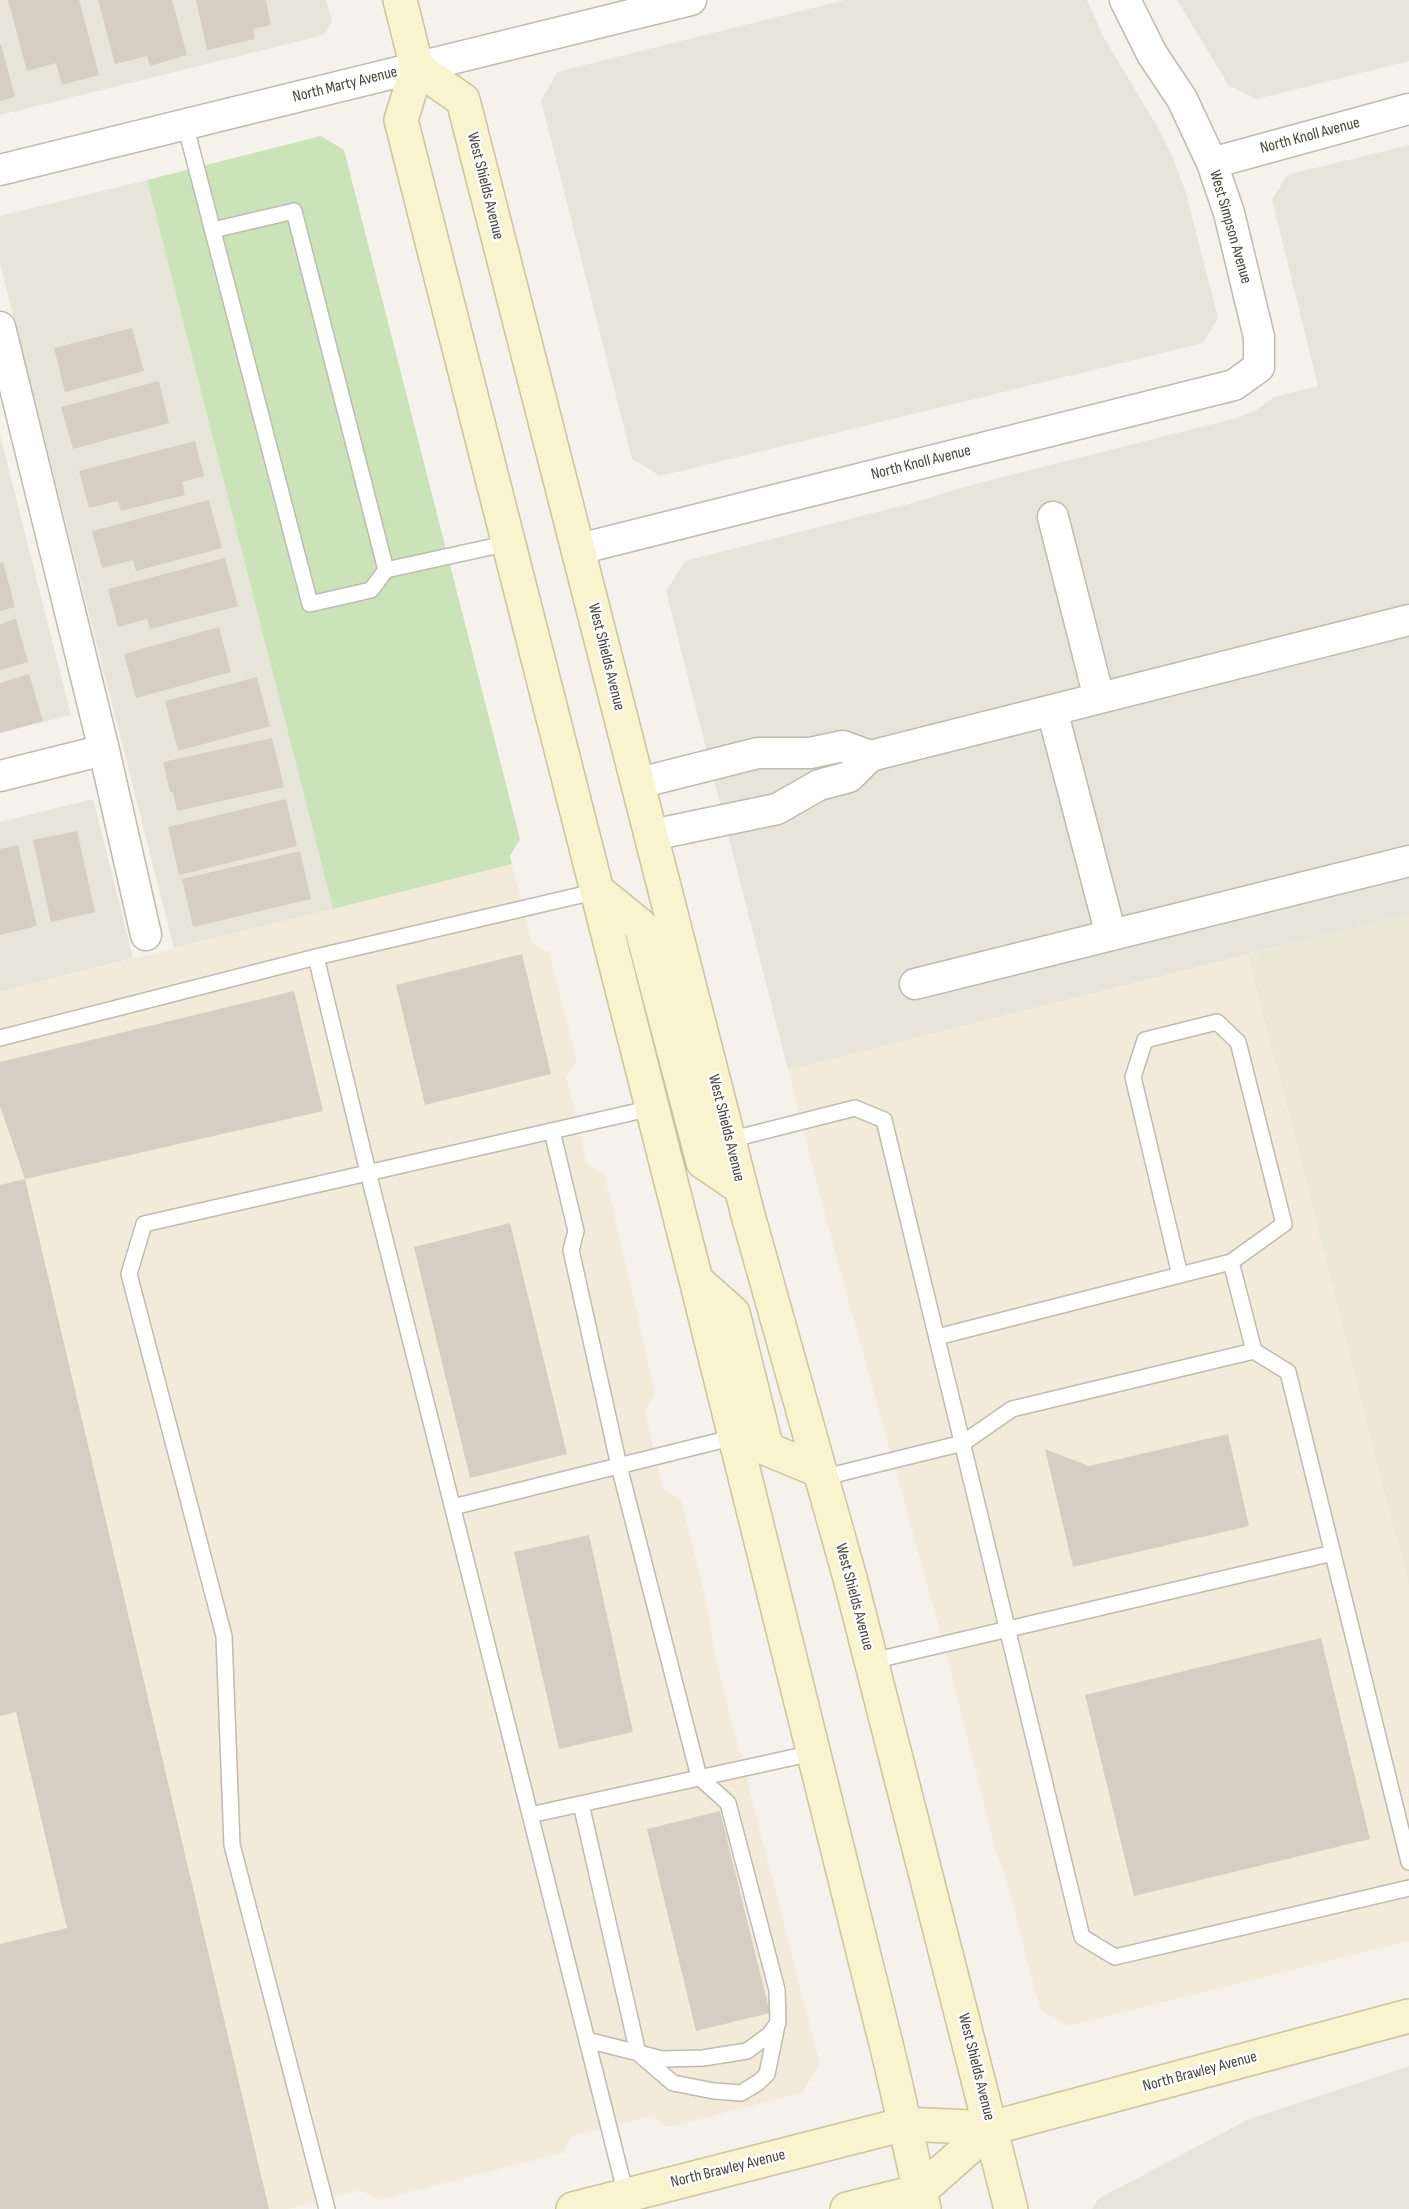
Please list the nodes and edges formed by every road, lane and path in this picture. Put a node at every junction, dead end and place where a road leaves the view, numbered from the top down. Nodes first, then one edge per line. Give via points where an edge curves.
1 (400, 0) edge
2 (691, 0) edge
3 (1125, 0) edge
4 (417, 68) junction
5 (1409, 109) edge
6 (185, 124) junction
7 (1212, 163) junction
8 (0, 170) edge
9 (213, 230) junction
10 (0, 327) edge
11 (1259, 367) joint
12 (1053, 517) dead end
13 (509, 543) junction
14 (579, 549) junction
15 (386, 570) junction
16 (1409, 620) edge
17 (1099, 698) junction
18 (1052, 710) junction
19 (104, 750) junction
20 (870, 756) junction
21 (0, 777) edge
22 (639, 783) junction
23 (652, 836) junction
24 (1409, 861) edge
25 (598, 891) junction
26 (146, 935) dead end
27 (1111, 935) junction
28 (316, 957) junction
29 (915, 984) dead end
30 (0, 1038) edge
31 (652, 1108) junction
32 (552, 1131) junction
33 (729, 1140) junction
34 (368, 1172) junction
35 (741, 1188) junction
36 (1231, 1262) junction
37 (1180, 1275) junction
38 (696, 1280) junction
39 (937, 1337) junction
40 (1254, 1351) junction
41 (735, 1437) junction
42 (963, 1443) junction
43 (619, 1466) junction
44 (821, 1474) junction
45 (453, 1508) junction
46 (1333, 1553) junction
47 (1006, 1630) junction
48 (872, 1661) junction
49 (813, 1753) junction
50 (699, 1777) junction
51 (581, 1804) junction
52 (530, 1815) junction
53 (1409, 1862) edge
54 (1409, 1888) edge
55 (1409, 2016) edge
56 (778, 2023) junction
57 (587, 2040) junction
58 (638, 2053) junction
59 (905, 2124) junction
60 (991, 2127) junction
61 (626, 2195) junction
62 (922, 2200) edge
63 (327, 2209) edge
64 (573, 2209) edge
65 (848, 2209) edge
66 (1011, 2209) edge

1 - 4 street
2 - 4 street, North Marty Avenue
3 - 7 street, West Simpson Avenue via 1152,54 1182,99
4 - 6 street, North Marty Avenue
4 - 13 street via 401,120
4 - 14 street, West Shields Avenue via 463,100
5 - 7 street, North Knoll Avenue
6 - 8 street, North Marty Avenue
6 - 9 lane
7 - 11 street, West Simpson Avenue via 1229,213 1259,337
9 - 15 lane via 294,211
9 - 15 lane via 310,604 371,590
10 - 19 street
11 - 14 street, North Knoll Avenue via 1234,385
12 - 17 street
13 - 15 lane
13 - 25 street
14 - 22 street, West Shields Avenue
16 - 17 street
17 - 18 street
18 - 20 street
18 - 27 street
19 - 21 street
19 - 26 street
20 - 22 street via 843,746 810,753 758,753
20 - 23 street via 849,777 819,785 777,809
22 - 23 street, West Shields Avenue
23 - 33 street, West Shields Avenue
24 - 27 street
25 - 28 lane
25 - 31 street
25 - 35 street via 641,926 704,1162
27 - 29 street
28 - 30 lane
28 - 34 lane
31 - 32 lane
31 - 38 street
32 - 34 lane
32 - 43 lane via 576,1231 571,1250
33 - 35 street, West Shields Avenue
33 - 39 lane via 855,1108 884,1120
34 - 45 lane
34 - 63 lane via 144,1224 129,1274 224,1636 232,1845
35 - 44 street, West Shields Avenue
36 - 37 lane
36 - 37 lane via 1284,1224 1238,1042 1217,1022 1145,1040 1133,1077
36 - 40 lane
37 - 39 lane
38 - 41 street
38 - 44 street via 733,1313 767,1449
39 - 42 lane
40 - 42 lane via 1012,1409
40 - 46 lane via 1288,1371
41 - 43 lane
41 - 49 street
42 - 44 lane
42 - 47 lane
43 - 45 lane
43 - 50 lane
44 - 48 street, West Shields Avenue
45 - 52 lane
46 - 47 lane
46 - 53 lane
47 - 48 lane
47 - 54 lane via 1082,1936 1090,1942 1115,1957
48 - 60 street, West Shields Avenue
49 - 50 lane
49 - 59 street
50 - 51 lane
50 - 56 lane via 728,1803 777,1990
51 - 52 lane
51 - 58 lane
52 - 57 lane
55 - 60 street, North Brawley Avenue
56 - 58 lane via 747,2051 662,2059
56 - 58 lane via 766,2074 741,2092 673,2083
57 - 58 lane
57 - 61 lane
59 - 60 street, North Brawley Avenue
59 - 61 street, North Brawley Avenue
59 - 62 street
60 - 62 street, North Brawley Avenue
60 - 66 street, West Shields Avenue
61 - 64 street, North Brawley Avenue
62 - 65 street, North Brawley Avenue

